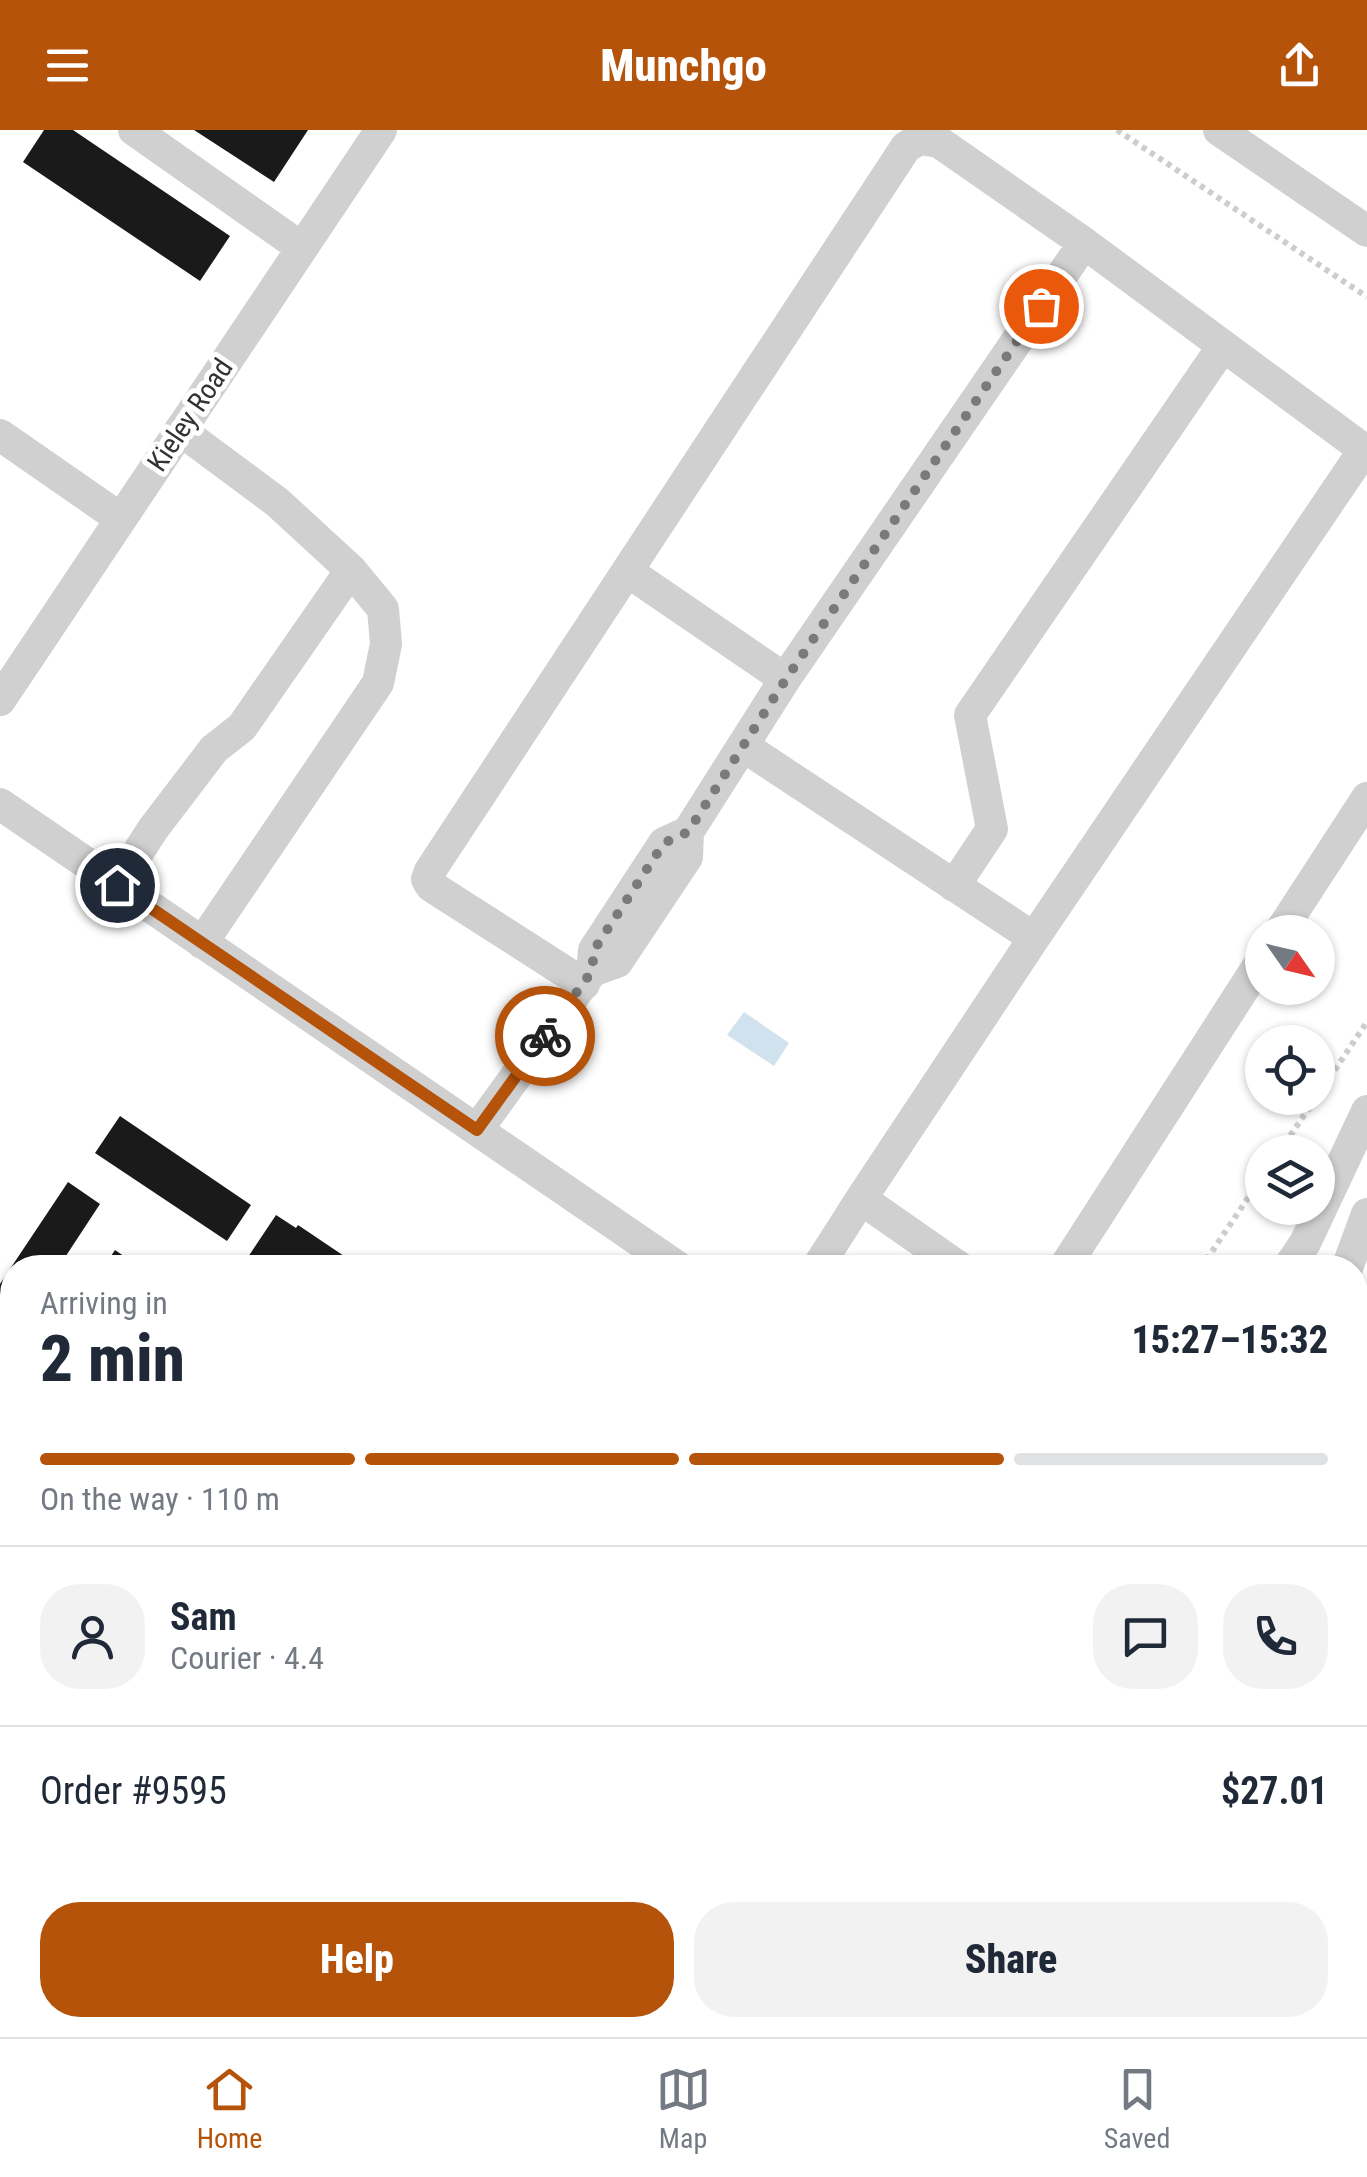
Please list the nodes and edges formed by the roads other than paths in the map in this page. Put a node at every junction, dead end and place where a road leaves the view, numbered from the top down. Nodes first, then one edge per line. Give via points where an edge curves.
1 (134, 130) edge
2 (381, 130) edge
3 (1219, 130) edge
4 (1367, 231) edge
5 (1084, 243) junction
6 (302, 248) junction
7 (1223, 346) junction
8 (180, 430) junction
9 (0, 435) edge
10 (1366, 451) edge
11 (121, 519) junction
12 (352, 570) junction
13 (627, 572) junction
14 (786, 679) junction
15 (0, 700) edge
16 (743, 746) junction
17 (1367, 798) edge
18 (0, 804) edge
19 (117, 885) junction
20 (954, 886) junction
21 (1291, 915) edge
22 (1034, 938) junction
23 (202, 943) junction
24 (588, 978) junction
25 (1245, 986) edge
26 (1367, 1111) edge
27 (477, 1130) junction
28 (862, 1198) junction
29 (1367, 1214) edge
30 (660, 1255) edge
31 (825, 1255) edge
32 (942, 1255) edge
33 (1072, 1255) edge
34 (1297, 1255) edge
35 (1352, 1255) edge

1 - 6 street
2 - 6 street, Kieley Road
3 - 4 street
5 - 7 street
5 - 13 street via 939,142 918,139 906,147
5 - 14 street
6 - 8 street, Kieley Road
7 - 10 street
7 - 20 street via 970,715 992,829
8 - 11 street, Kieley Road
8 - 12 street
9 - 11 street
10 - 22 street
11 - 15 street, Kieley Road
12 - 19 street via 242,726 214,749 153,828
12 - 23 street via 382,609 386,644 378,683
13 - 14 street
13 - 24 street via 427,879
14 - 16 street
16 - 20 street
16 - 24 street via 688,832 688,857 617,962
17 - 21 street
18 - 19 street
19 - 23 street
20 - 22 street
22 - 28 street
23 - 27 street
24 - 27 street
25 - 33 street
26 - 34 street
27 - 30 street
28 - 31 street
28 - 32 street
29 - 35 street

